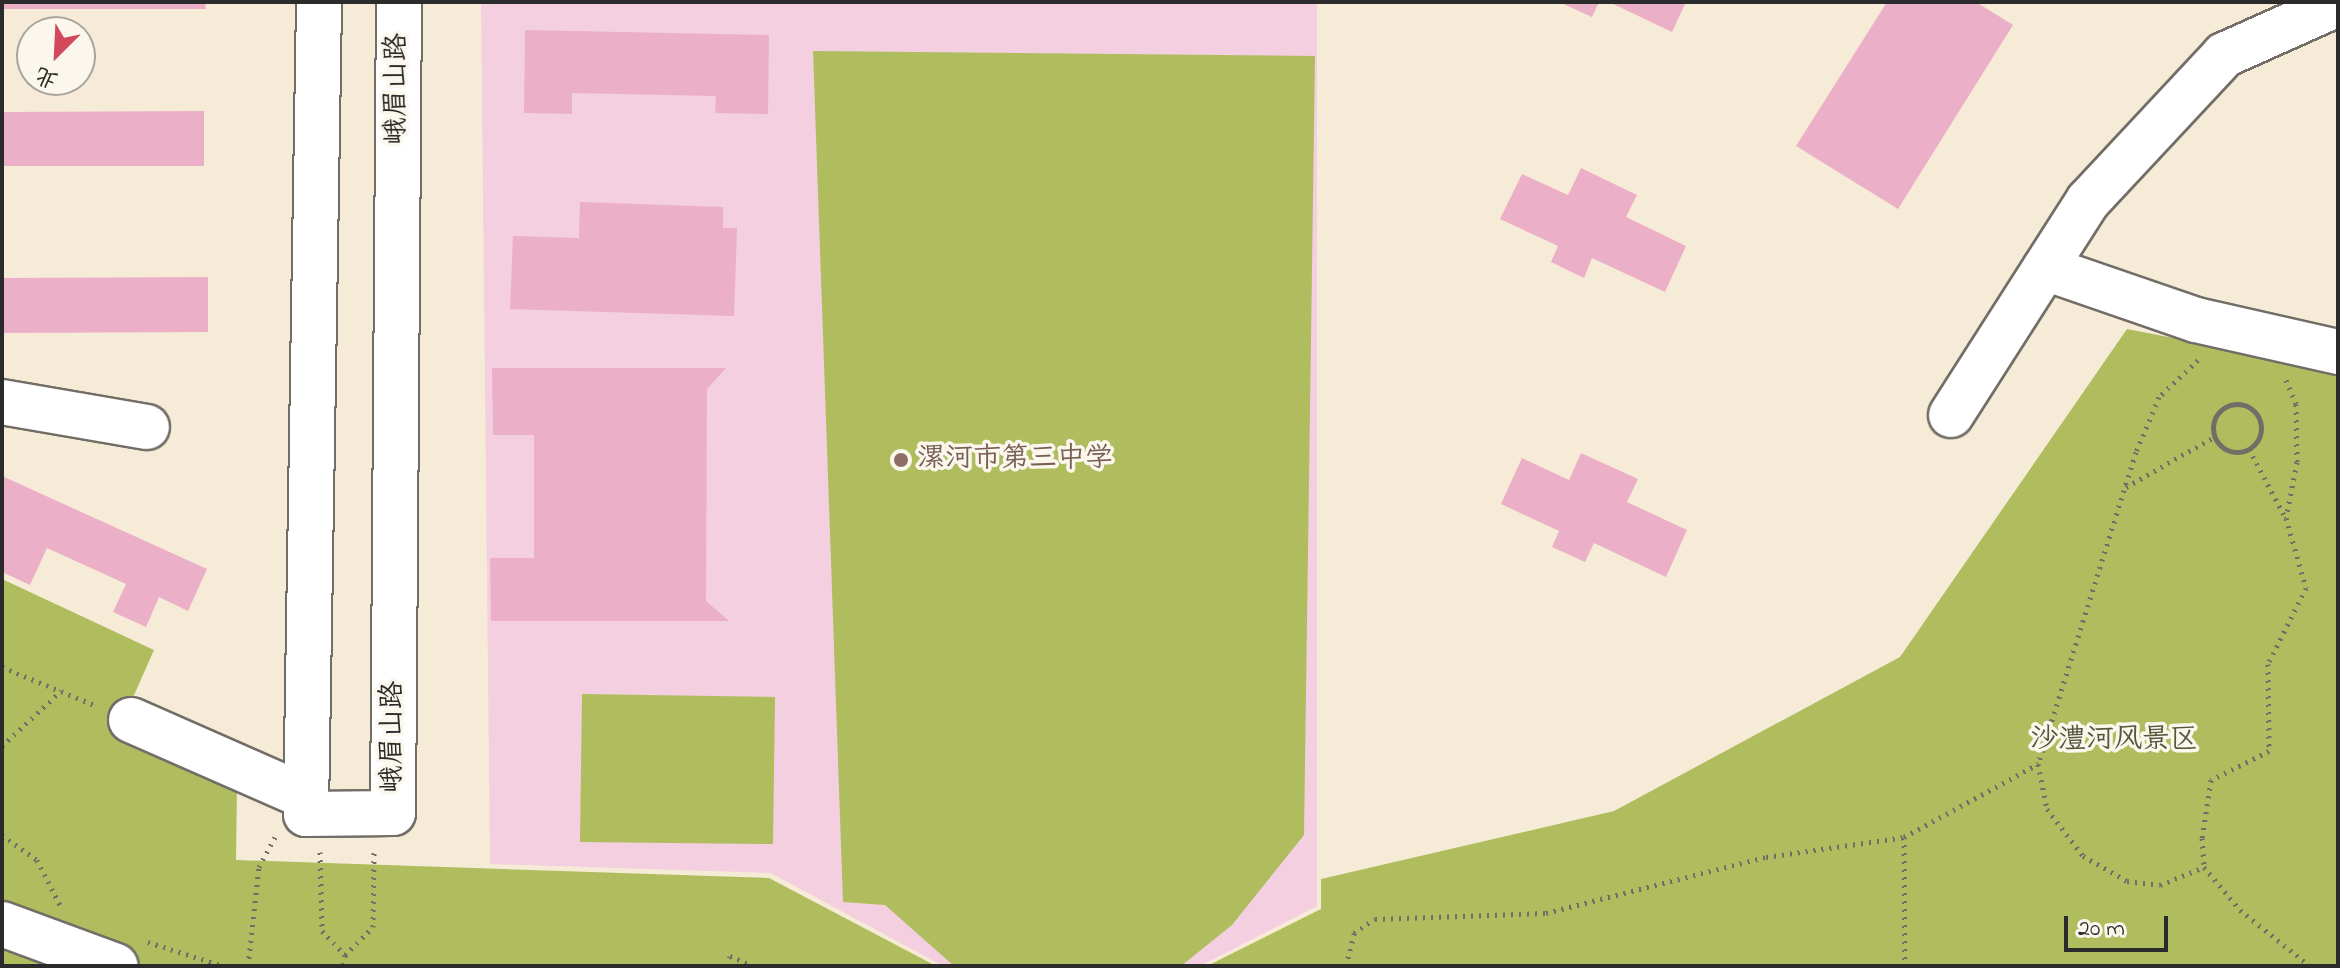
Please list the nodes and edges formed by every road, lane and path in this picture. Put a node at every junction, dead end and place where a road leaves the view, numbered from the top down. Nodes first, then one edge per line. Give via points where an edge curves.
1 (319, 2) edge
2 (399, 2) edge
3 (2338, 4) edge
4 (2045, 268) junction
5 (2234, 328) junction
6 (2338, 352) edge
7 (2271, 370) dead end
8 (2, 402) edge
9 (1951, 415) dead end
10 (147, 427) dead end
11 (2214, 437) junction
12 (2249, 449) junction
13 (2126, 487) junction
14 (2287, 521) junction
15 (2, 667) edge
16 (61, 691) junction
17 (131, 720) joint
18 (2, 746) edge
19 (2038, 764) junction
20 (306, 805) junction
21 (393, 813) junction
22 (2, 835) edge
23 (1904, 837) junction
24 (2204, 867) junction
25 (63, 914) dead end
26 (2, 924) edge
27 (345, 955) junction
28 (116, 966) edge
29 (248, 966) edge
30 (343, 966) edge
31 (728, 966) edge
32 (753, 966) edge
33 (1346, 966) edge
34 (1905, 966) edge
35 (2310, 966) edge

1 - 20 street
2 - 21 street, 峨眉山路
3 - 4 street via 2224,55 2088,201
4 - 5 street
4 - 9 street
5 - 6 street
5 - 13 path via 2231,354 2200,358 2159,397
7 - 14 path via 2285,376 2296,404
8 - 10 street
11 - 12 path via 2225,450
11 - 12 path via 2216,415 2244,404 2261,429
11 - 13 path
12 - 14 path
13 - 19 path via 2074,632
14 - 24 path via 2306,588 2268,664 2273,733 2269,751 2211,780
15 - 16 path
16 - 17 path
16 - 18 path
17 - 20 street
19 - 23 path
19 - 24 path via 2047,809 2083,856 2138,883 2160,885
20 - 21 street, 峨眉山路
20 - 27 path via 320,851 322,931
20 - 29 path via 283,823 259,867
21 - 27 path via 374,845 373,927
22 - 25 path via 37,860
23 - 33 path via 1766,857 1546,913 1375,919 1354,933
23 - 34 path
24 - 35 path via 2240,910
26 - 28 street
27 - 30 path
31 - 32 path via 730,956

